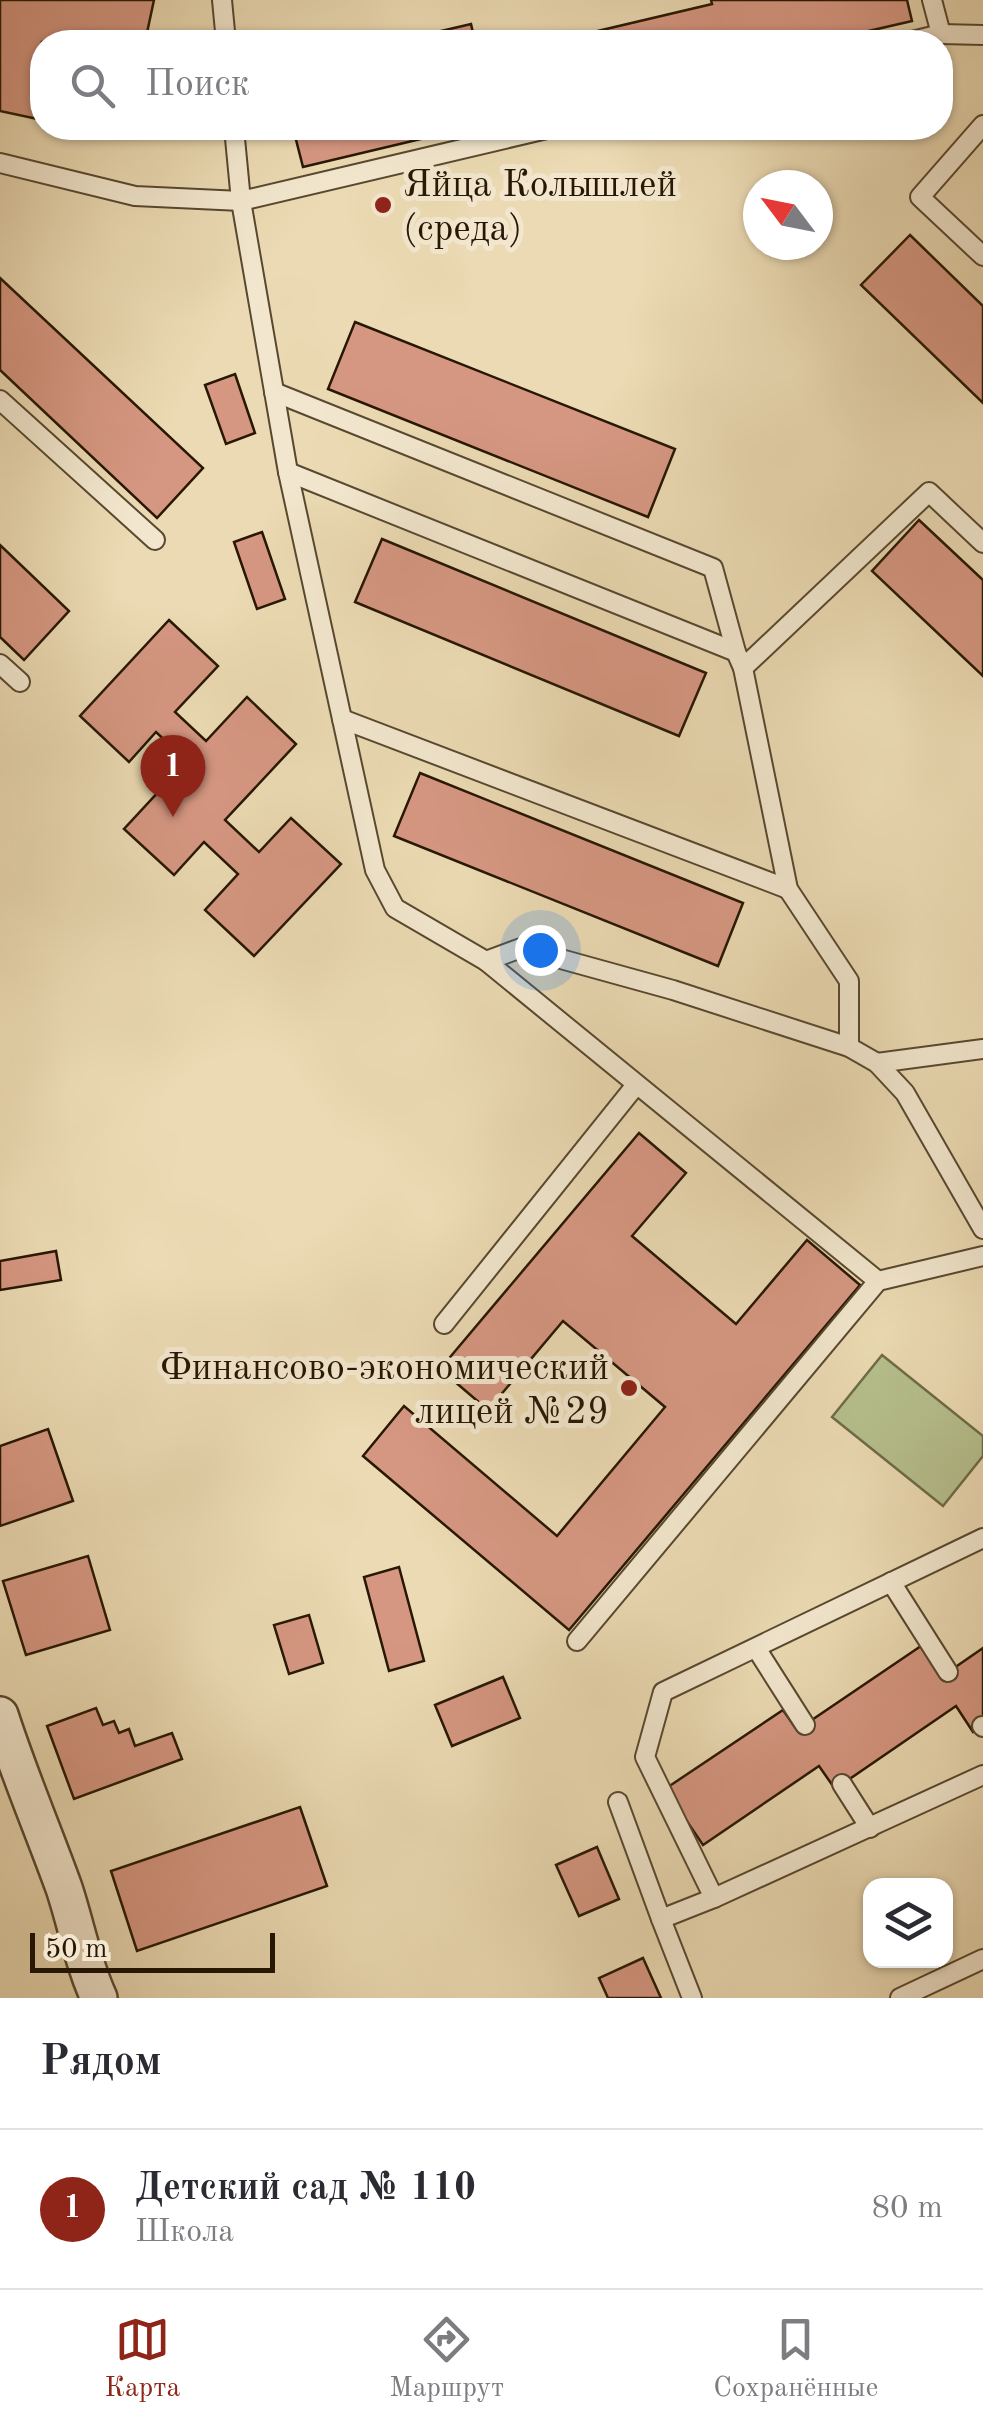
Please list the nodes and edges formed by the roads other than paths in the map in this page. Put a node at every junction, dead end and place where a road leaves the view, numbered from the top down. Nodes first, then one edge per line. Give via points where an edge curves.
1 (222, 0) edge
2 (932, 0) edge
3 (225, 30) edge
4 (939, 30) edge
5 (953, 34) edge
6 (983, 35) edge
7 (983, 125) edge
8 (235, 140) edge
9 (500, 140) edge
10 (0, 163) edge
11 (240, 201) junction
12 (983, 256) edge
13 (274, 392) junction
14 (0, 400) edge
15 (288, 472) junction
16 (155, 540) dead end
17 (983, 543) edge
18 (739, 660) junction
19 (0, 664) edge
20 (20, 682) dead end
21 (342, 719) junction
22 (788, 888) junction
23 (486, 961) junction
24 (848, 1047) junction
25 (983, 1049) edge
26 (878, 1063) junction
27 (636, 1085) junction
28 (983, 1229) edge
29 (983, 1256) edge
30 (878, 1281) junction
31 (444, 1324) dead end
32 (983, 1538) edge
33 (892, 1582) junction
34 (577, 1642) dead end
35 (756, 1648) junction
36 (948, 1672) dead end
37 (0, 1715) edge
38 (805, 1725) dead end
39 (983, 1775) edge
40 (842, 1784) dead end
41 (618, 1802) dead end
42 (870, 1828) junction
43 (714, 1898) junction
44 (660, 1919) junction
45 (983, 1959) edge
46 (99, 1998) edge
47 (692, 1998) edge
48 (900, 1998) edge

1 - 3 lane
2 - 4 lane
5 - 6 lane
7 - 12 lane via 920,197
8 - 11 lane
9 - 11 lane
10 - 11 lane via 135,196
11 - 13 lane
13 - 15 lane
13 - 18 lane via 713,568
14 - 16 lane
15 - 18 lane
15 - 21 lane
17 - 18 lane via 928,492
18 - 22 lane
19 - 20 lane
21 - 22 lane
21 - 23 lane via 375,870 395,908
22 - 24 lane via 849,980
23 - 24 lane via 521,948
23 - 27 lane
24 - 26 lane
25 - 26 lane
26 - 28 lane via 905,1093
27 - 30 lane
27 - 31 lane
29 - 30 lane
30 - 34 lane
32 - 33 lane
33 - 35 lane
33 - 36 lane
35 - 38 lane
35 - 43 lane via 663,1692 645,1757
37 - 46 street
39 - 42 lane
40 - 42 lane
41 - 44 lane
42 - 43 lane
43 - 44 lane
44 - 47 lane
45 - 48 lane

